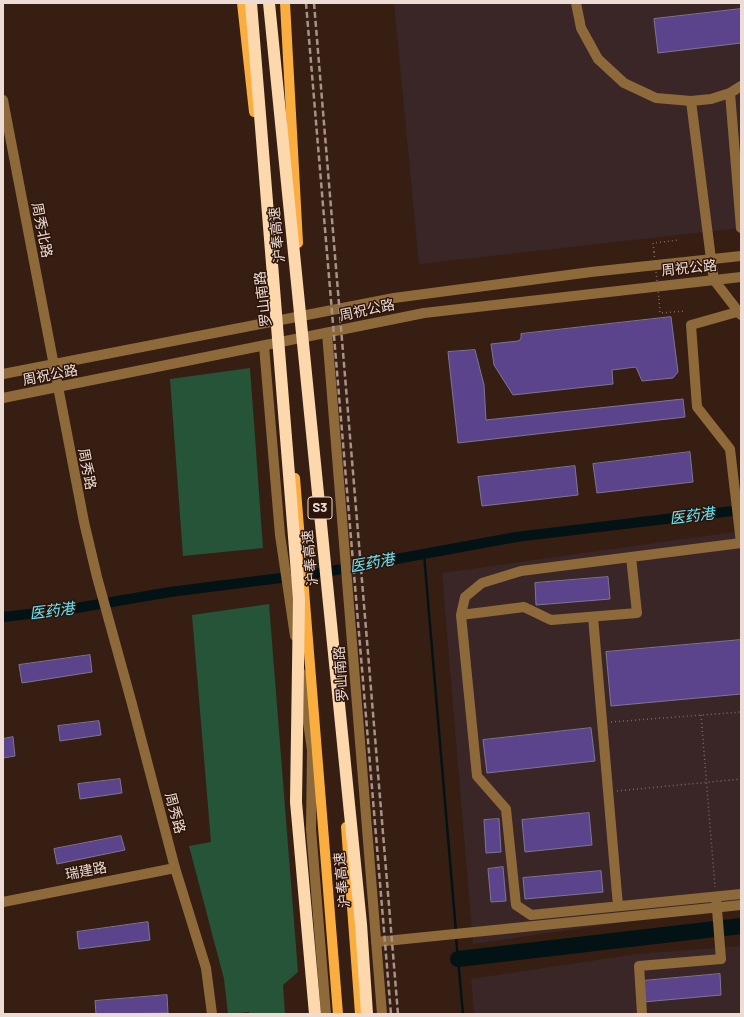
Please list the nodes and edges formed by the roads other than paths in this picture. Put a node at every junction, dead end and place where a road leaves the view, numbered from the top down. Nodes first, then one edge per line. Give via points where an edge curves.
1 (242, 3) edge
2 (251, 3) edge
3 (269, 3) edge
4 (285, 3) edge
5 (576, 3) edge
6 (741, 86) edge
7 (730, 93) junction
8 (3, 100) edge
9 (691, 102) junction
10 (739, 194) edge
11 (741, 228) edge
12 (741, 256) edge
13 (711, 259) junction
14 (741, 277) edge
15 (714, 280) junction
16 (739, 314) edge
17 (302, 316) junction
18 (280, 320) junction
19 (327, 333) junction
20 (304, 338) junction
21 (283, 342) junction
22 (264, 346) junction
23 (53, 365) junction
24 (3, 374) edge
25 (57, 388) junction
26 (3, 398) edge
27 (741, 543) edge
28 (631, 557) junction
29 (461, 615) junction
30 (593, 617) junction
31 (175, 868) junction
32 (741, 894) edge
33 (716, 897) junction
34 (3, 902) edge
35 (741, 905) edge
36 (618, 906) junction
37 (376, 942) junction
38 (212, 1014) edge
39 (315, 1014) edge
40 (326, 1014) edge
41 (338, 1014) edge
42 (360, 1014) edge
43 (368, 1014) edge
44 (382, 1014) edge
45 (642, 1014) edge

1 - 18 main road, 罗山南路
2 - 39 highway, 沪奉高速 / S3, bridge via 299,599 296,802
3 - 43 highway, 沪奉高速 / S3, bridge via 359,900
4 - 17 main road
5 - 9 street via 581,28 598,59 624,83 656,98
6 - 7 street
7 - 9 street
7 - 10 street
8 - 23 street, 周秀北路
9 - 13 street
10 - 11 street
12 - 13 street, 周祝公路
13 - 15 street
13 - 17 street, 周祝公路 via 394,298
14 - 15 street, 周祝公路
15 - 16 street
15 - 19 street, 周祝公路 via 424,313
16 - 27 street via 691,325 697,407 730,449
17 - 18 street, 周祝公路
17 - 20 main road
18 - 21 main road, 罗山南路
18 - 23 street, 周祝公路
19 - 20 street, 周祝公路
19 - 37 street, 罗山南路
20 - 21 street, 周祝公路
20 - 42 main road, 罗山南路, bridge
21 - 22 street, 周祝公路
21 - 41 main road, 罗山南路
22 - 25 street, 周祝公路
22 - 40 street, 罗山南路 via 282,547 312,750 312,829
23 - 24 street, 周祝公路
23 - 25 street, 周秀路
25 - 26 street, 周祝公路
25 - 31 street, 周秀路 via 97,577
27 - 28 street
28 - 29 street via 521,571 482,583 465,597
28 - 30 street via 637,613
29 - 30 street via 524,607 551,620
29 - 36 street via 477,776 506,809 516,905 532,915
30 - 36 street
31 - 34 street, 瑞建路
31 - 38 street, 周秀路 via 206,968
32 - 33 street
33 - 36 street
33 - 45 street, bridge via 721,959 639,966
35 - 37 street
37 - 44 street, 罗山南路

